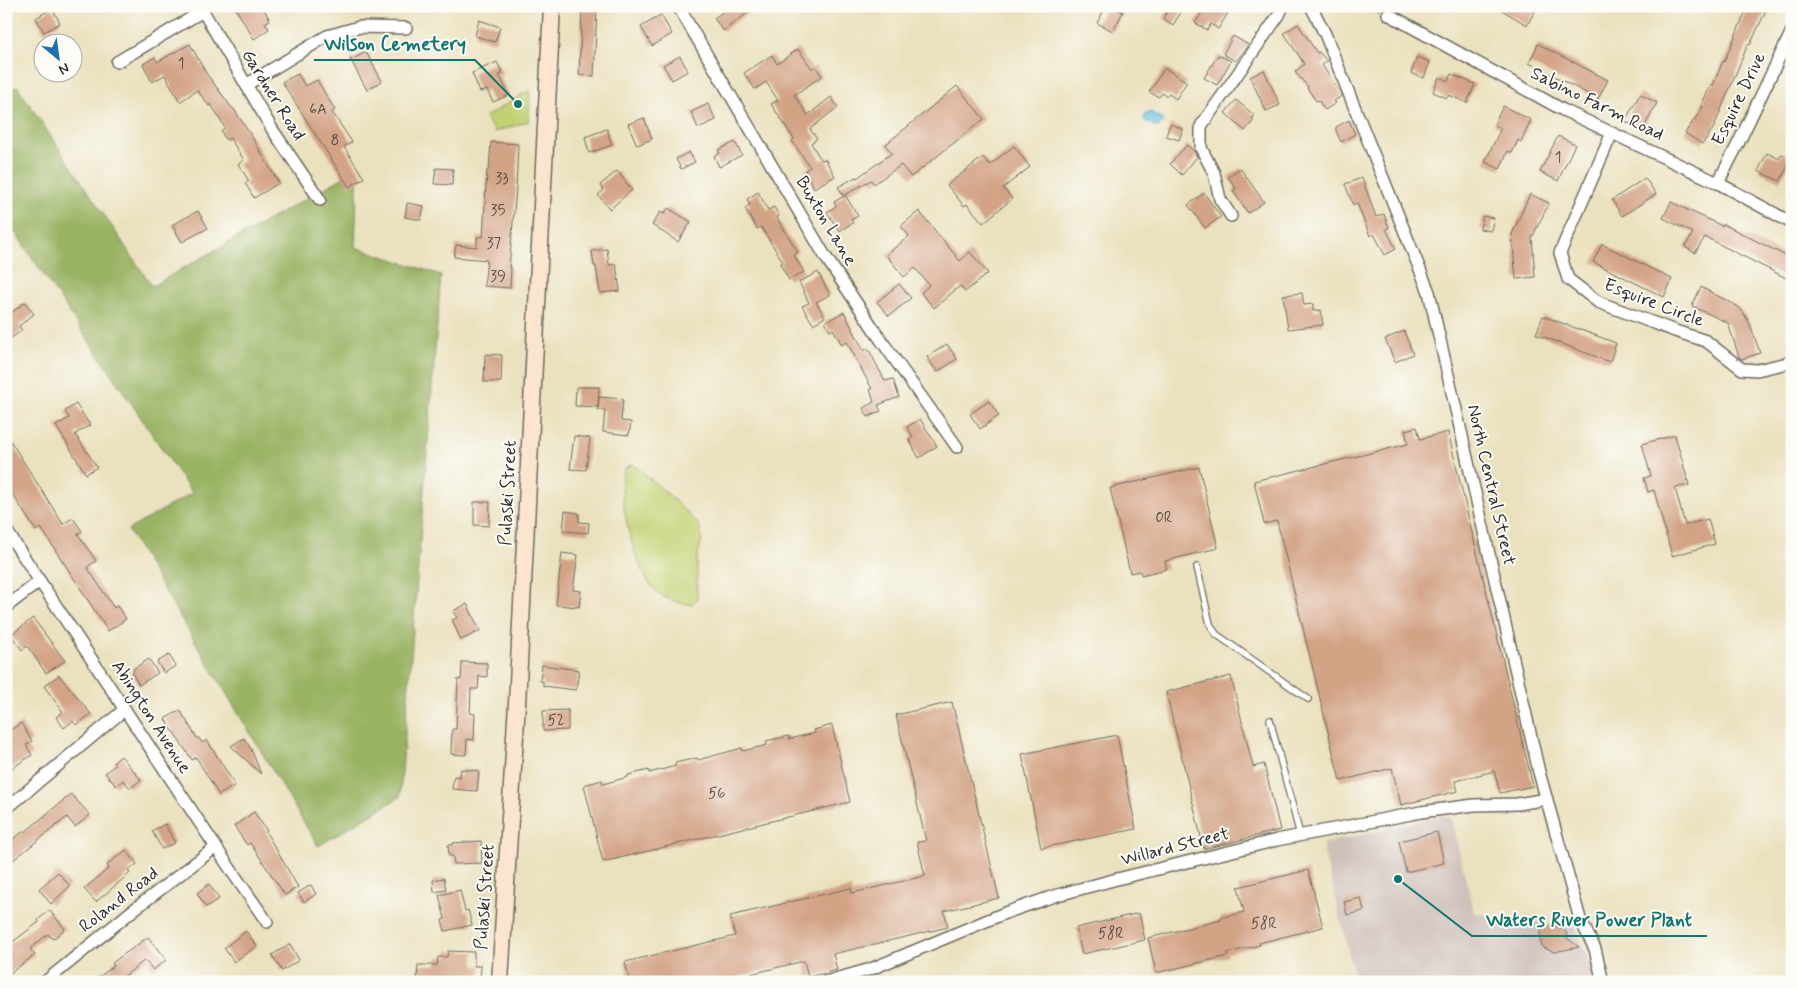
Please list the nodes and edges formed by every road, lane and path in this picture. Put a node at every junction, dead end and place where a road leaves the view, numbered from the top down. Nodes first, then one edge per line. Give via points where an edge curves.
1 (552, 6) edge
2 (678, 6) edge
3 (1283, 6) edge
4 (1311, 6) edge
5 (201, 9) edge
6 (1388, 14) dead end
7 (406, 28) dead end
8 (1792, 30) edge
9 (117, 62) dead end
10 (246, 85) junction
11 (1612, 133) junction
12 (1718, 183) junction
13 (320, 200) dead end
14 (1231, 216) dead end
15 (1792, 222) edge
16 (1792, 362) edge
17 (957, 447) dead end
18 (6, 530) edge
19 (1198, 567) dead end
20 (40, 581) junction
21 (6, 608) edge
22 (1308, 699) dead end
23 (125, 709) junction
24 (1270, 720) dead end
25 (1547, 800) junction
26 (6, 809) edge
27 (1300, 835) junction
28 (216, 847) junction
29 (267, 922) dead end
30 (45, 982) edge
31 (500, 982) edge
32 (825, 982) edge
33 (1603, 982) edge

1 - 31 main road, Pulaski Street
2 - 17 street, Buxton Lane via 825,256
3 - 14 street via 1201,126 1201,148 1214,173 1220,199
4 - 25 street, North Central Street via 1340,69 1429,292
5 - 9 street
5 - 10 street, Gardner Road
6 - 11 street, Sabino Farm Road via 1563,110
7 - 10 street via 359,26 327,36
8 - 12 street, Esquire Drive
10 - 13 street, Gardner Road
11 - 12 street, Sabino Farm Road
11 - 16 street, Esquire Circle via 1560,253 1568,280 1598,302 1706,341 1742,369 1757,370
12 - 15 street, Sabino Farm Road
18 - 20 street, Abington Avenue
19 - 22 lane via 1210,624 1216,634
20 - 21 street
20 - 23 street, Abington Avenue
23 - 26 street
23 - 28 street, Abington Avenue
24 - 27 lane
25 - 27 street, Willard Street via 1421,812
25 - 33 street, North Central Street via 1580,919 1595,948
27 - 32 street, Willard Street via 1054,896 871,969
28 - 29 street, Abington Avenue
28 - 30 street, Roland Road

